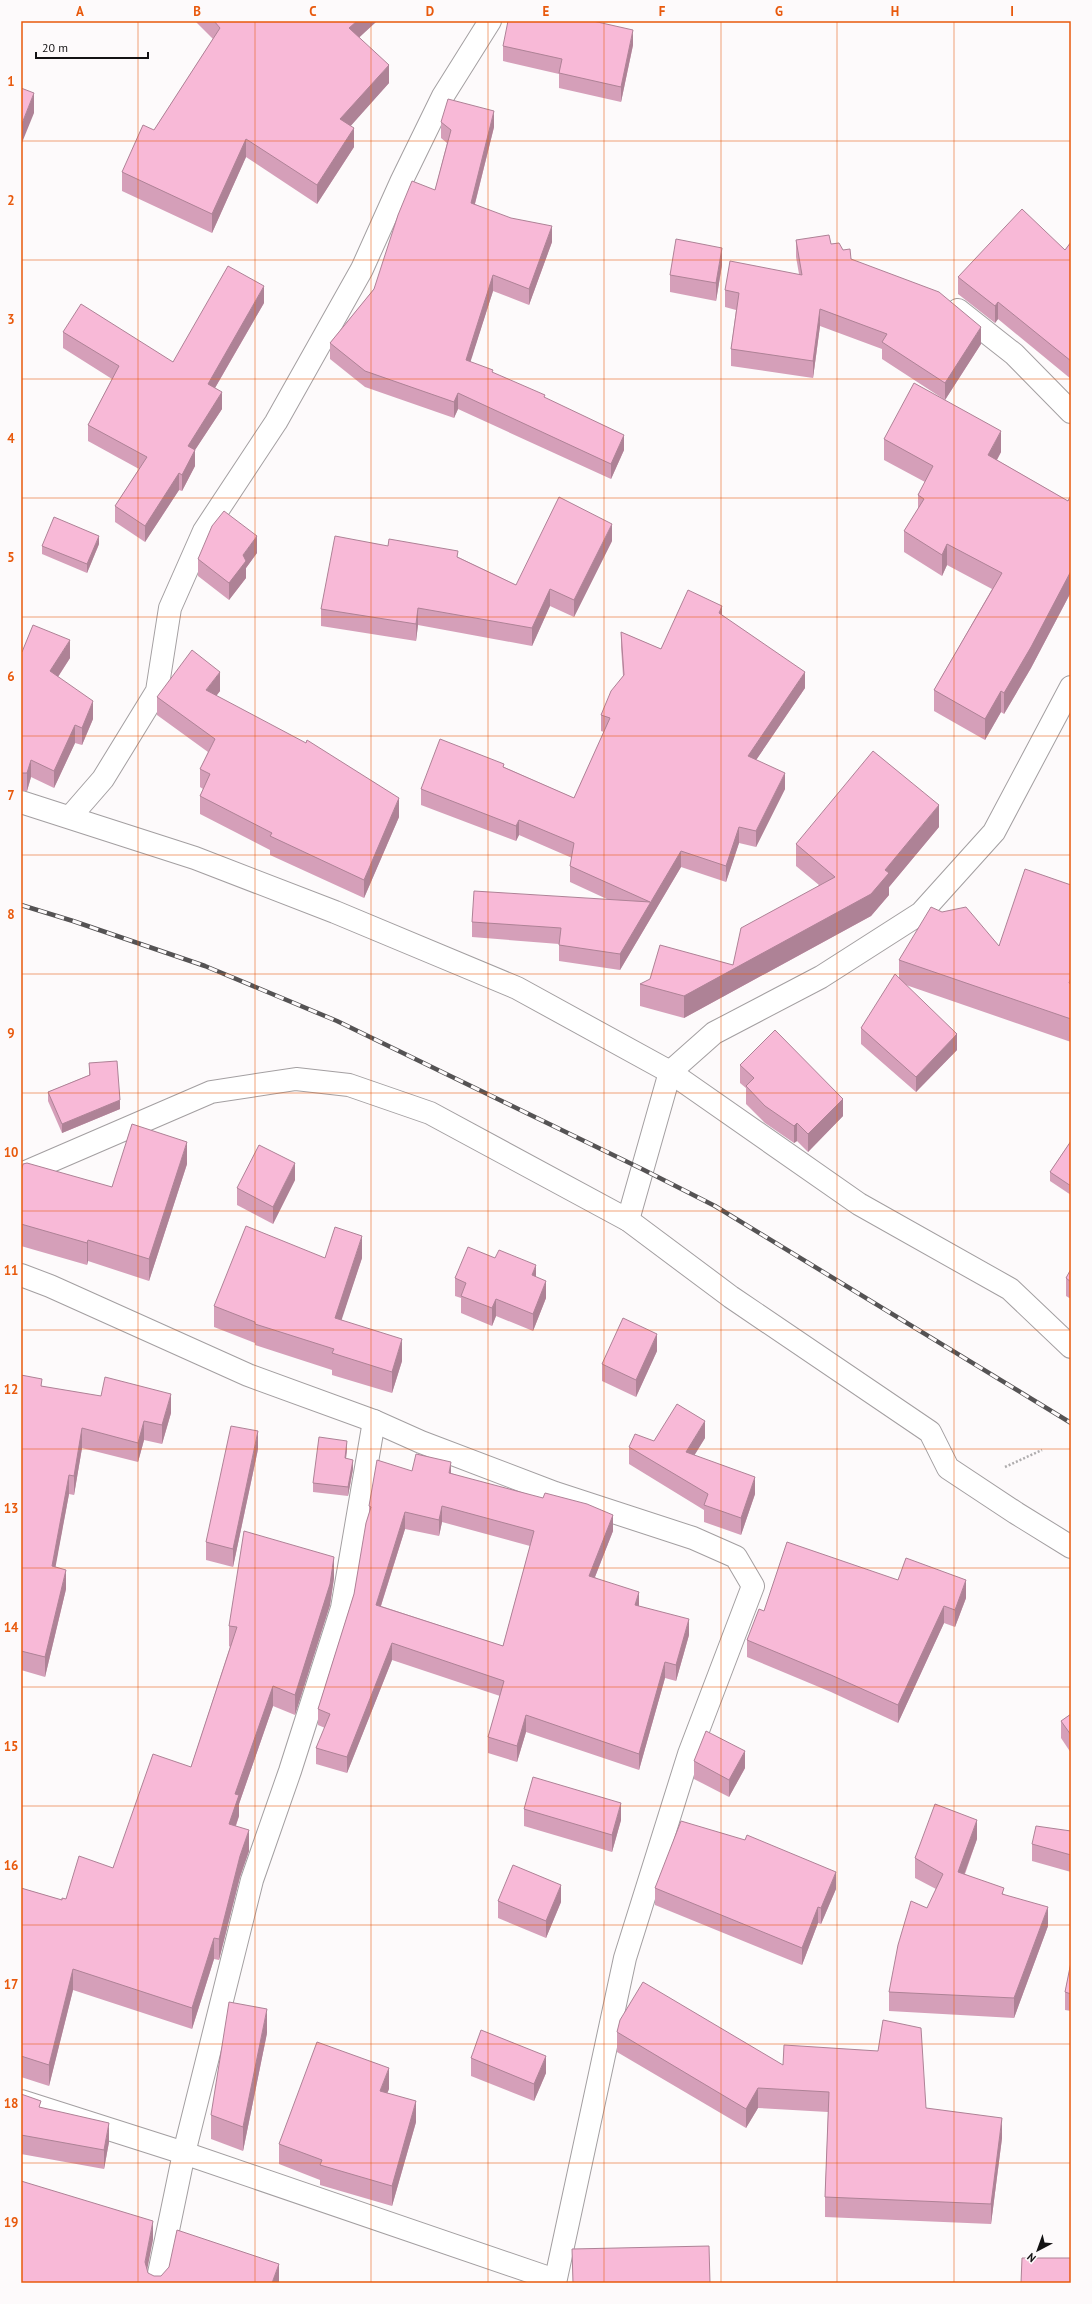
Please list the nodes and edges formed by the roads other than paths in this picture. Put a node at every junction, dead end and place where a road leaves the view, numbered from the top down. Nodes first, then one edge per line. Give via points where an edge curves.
1 (490, 21) edge
2 (950, 304) edge
3 (1071, 412) edge
4 (1071, 687) edge
5 (21, 802) edge
6 (70, 817) junction
7 (670, 1072) junction
8 (21, 1174) edge
9 (628, 1220) junction
10 (21, 1275) edge
11 (1071, 1347) edge
12 (374, 1421) junction
13 (1071, 1547) edge
14 (21, 2101) edge
15 (184, 2153) junction
16 (555, 2281) edge
17 (157, 2283) edge

1 - 6 street via 444,96 362,268 280,416 204,531 170,608 157,691 103,779
2 - 3 street via 1014,354
4 - 7 street via 994,832 921,913 821,977 714,1033
5 - 6 street
6 - 7 street via 195,858 335,912 517,988
7 - 9 street
7 - 11 street via 859,1204 1010,1289
8 - 9 street via 211,1092 296,1079 349,1085 430,1113
9 - 13 street via 731,1297 930,1432 948,1468
10 - 12 street via 248,1375
12 - 15 street via 342,1608 252,1880
12 - 16 street via 421,1442 555,1493 693,1538 736,1557 753,1586 689,1754 625,1958
14 - 15 street
15 - 16 street
15 - 17 street

